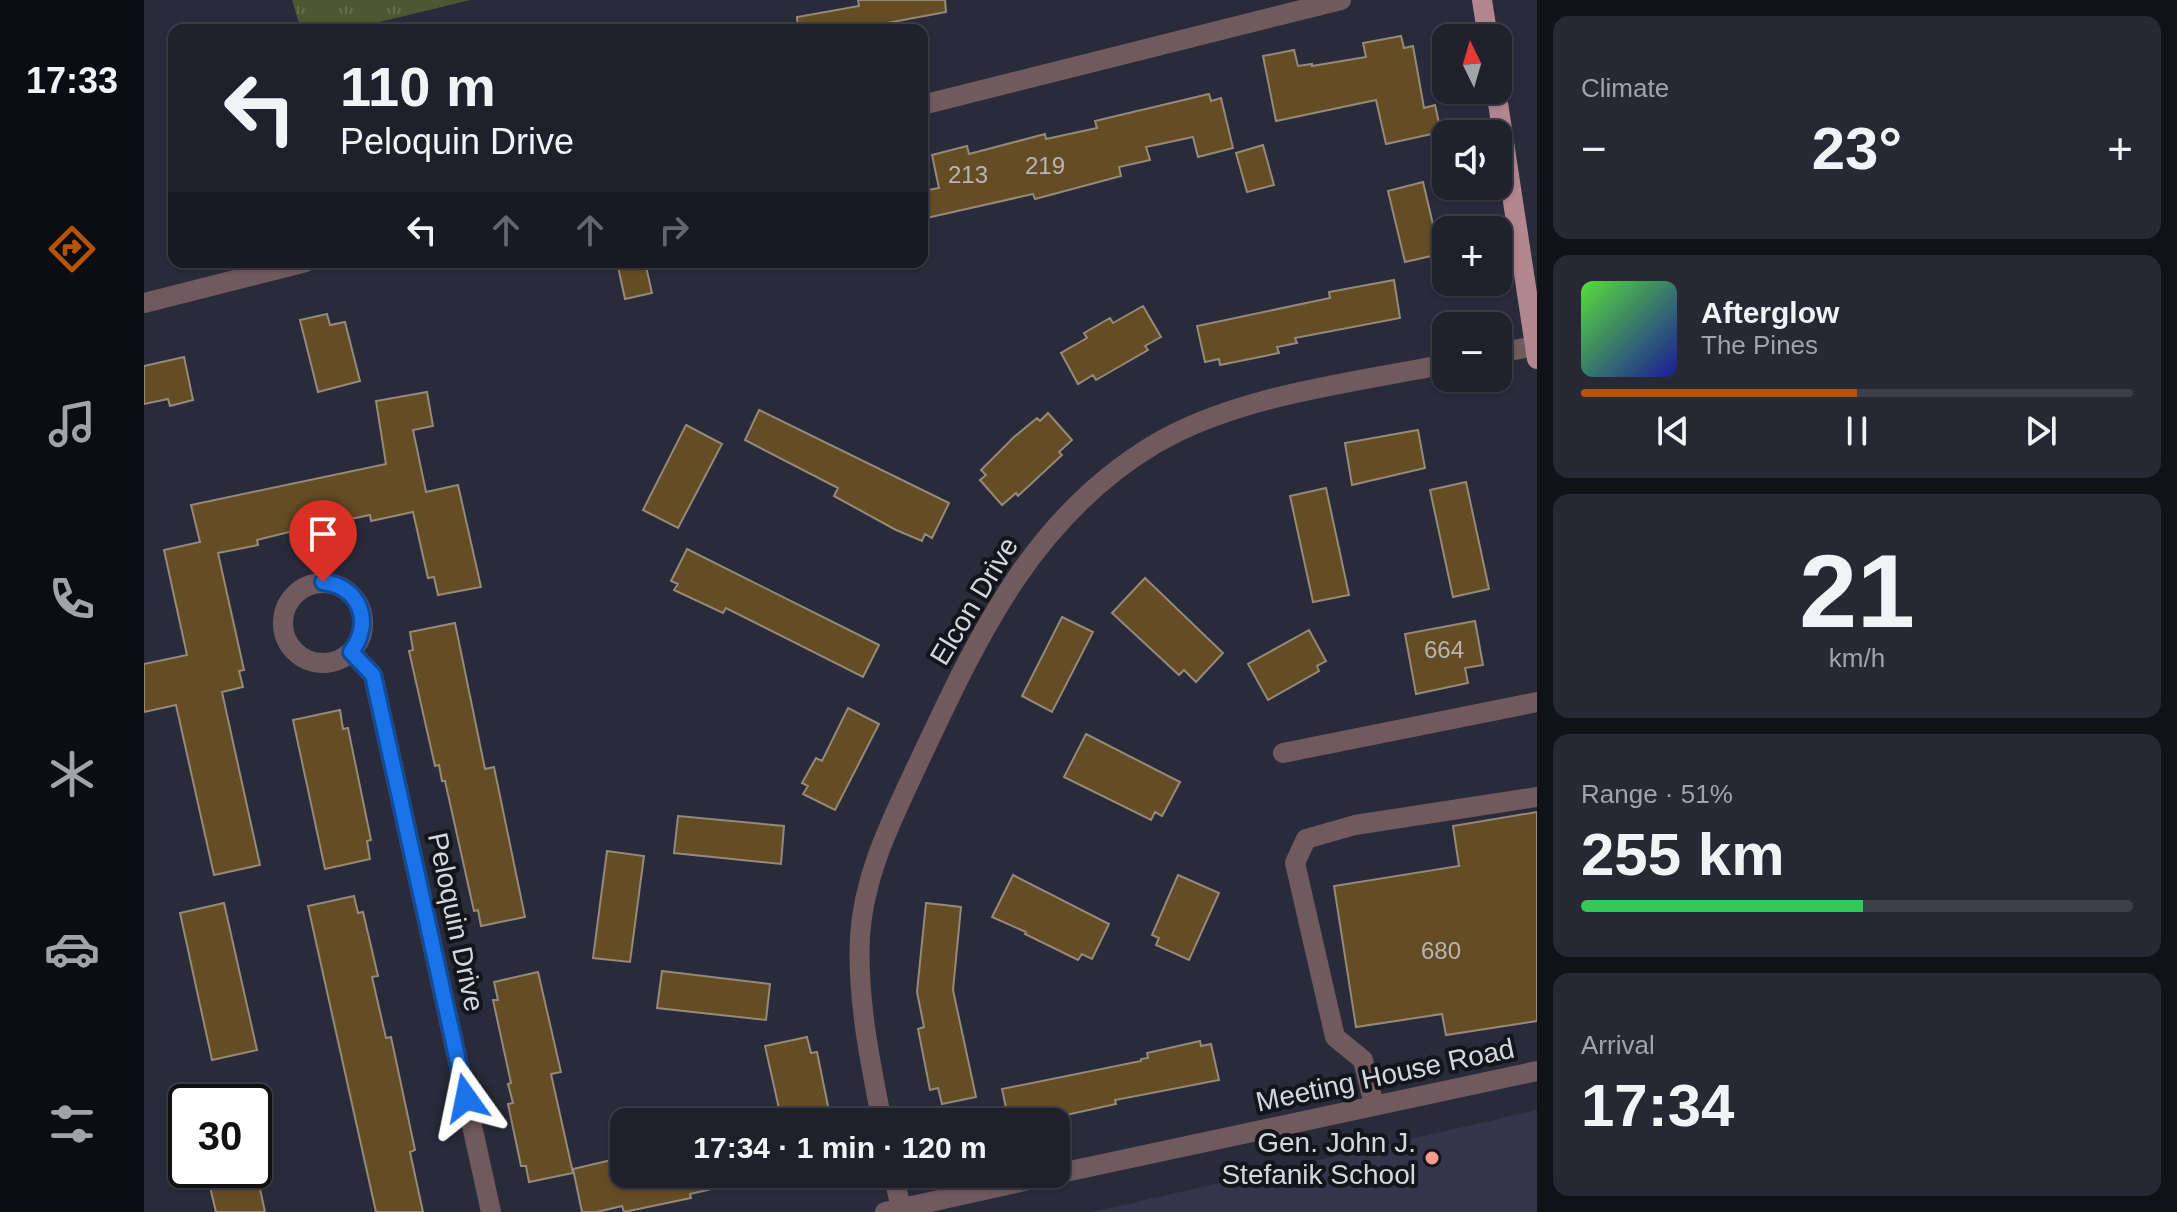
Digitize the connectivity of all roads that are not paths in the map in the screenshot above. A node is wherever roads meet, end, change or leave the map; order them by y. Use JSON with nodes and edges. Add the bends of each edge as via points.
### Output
{"nodes":[{"id":1,"x":1341,"y":0,"type":"edge"},
{"id":2,"x":1482,"y":0,"type":"edge"},
{"id":3,"x":1486,"y":24,"type":"edge"},
{"id":4,"x":928,"y":103,"type":"edge"},
{"id":5,"x":1498,"y":104,"type":"edge"},
{"id":6,"x":282,"y":268,"type":"edge"},
{"id":7,"x":144,"y":303,"type":"edge"},
{"id":8,"x":1536,"y":352,"type":"edge"},
{"id":9,"x":1512,"y":353,"type":"edge"},
{"id":10,"x":1432,"y":367,"type":"edge"},
{"id":11,"x":351,"y":652,"type":"junction"},
{"id":12,"x":1537,"y":702,"type":"edge"},
{"id":13,"x":1283,"y":753,"type":"dead end"},
{"id":14,"x":1537,"y":797,"type":"edge"},
{"id":15,"x":1537,"y":1071,"type":"edge"},
{"id":16,"x":1374,"y":1105,"type":"junction"},
{"id":17,"x":880,"y":1108,"type":"edge"},
{"id":18,"x":1070,"y":1171,"type":"edge"},
{"id":19,"x":893,"y":1188,"type":"edge"},
{"id":20,"x":993,"y":1188,"type":"edge"},
{"id":21,"x":893,"y":1210,"type":"edge"},
{"id":22,"x":491,"y":1212,"type":"edge"}],
"edges":[{"from":1,"to":4,"type":"street"},
{"from":2,"to":3,"type":"main road"},
{"from":5,"to":8,"type":"main road"},
{"from":6,"to":7,"type":"street"},
{"from":8,"to":9,"type":"street"},
{"from":10,"to":17,"type":"street","name":"Elcon Drive","via":[[1279,398],[1195,425],[1156,444],[1090,492],[1025,565],[980,634],[952,690],[885,834],[869,884],[860,982]]},
{"from":11,"to":11,"type":"street","via":[[363,626],[356,599],[342,587],[323,582],[297,591],[282,621],[292,649],[324,663]]},
{"from":11,"to":22,"type":"street","name":"Peloquin Drive","via":[[373,675]]},
{"from":12,"to":13,"type":"street"},
{"from":14,"to":16,"type":"street","via":[[1355,825],[1306,839],[1295,863],[1335,1037],[1363,1060]]},
{"from":15,"to":16,"type":"street","name":"Meeting House Road"},
{"from":16,"to":18,"type":"street","name":"Meeting House Road"},
{"from":19,"to":21,"type":"street"},
{"from":20,"to":21,"type":"street","name":"Meeting House Road"}]}
